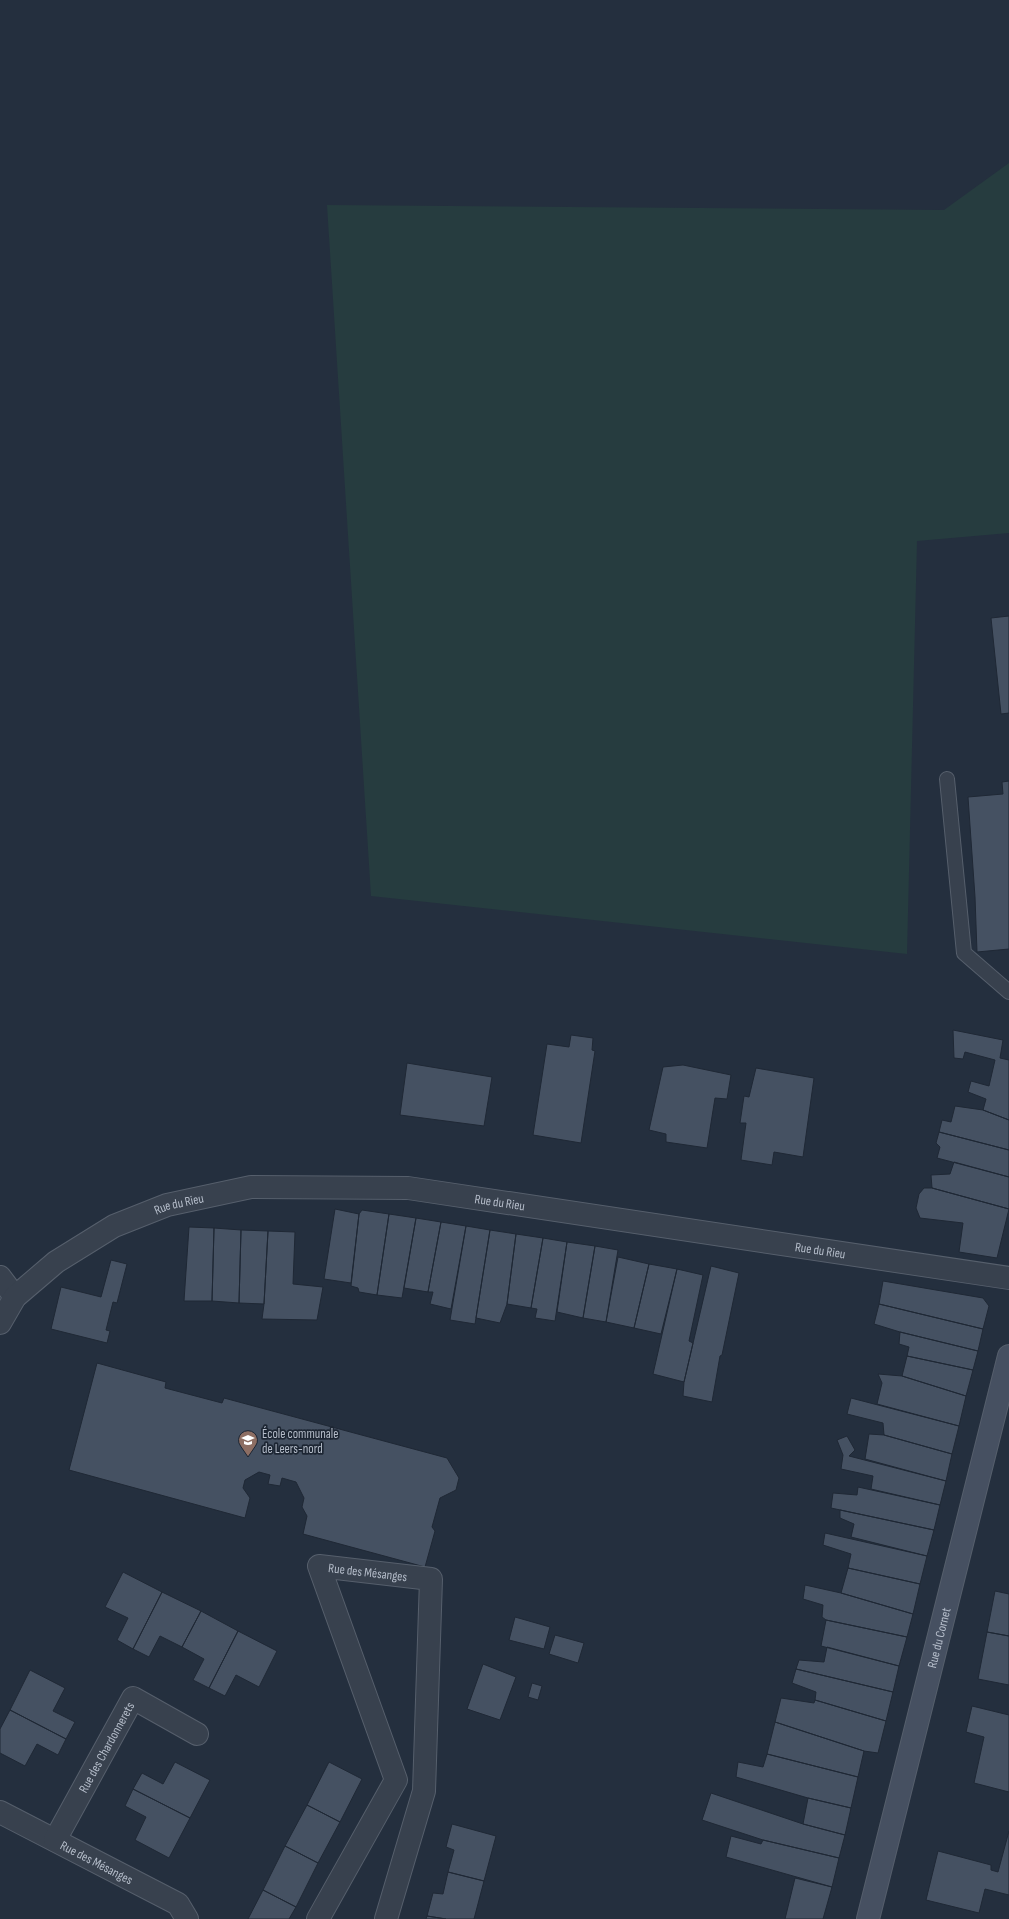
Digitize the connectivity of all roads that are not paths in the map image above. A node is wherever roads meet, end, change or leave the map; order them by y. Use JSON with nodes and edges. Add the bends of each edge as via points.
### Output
{"nodes":[{"id":1,"x":947,"y":779,"type":"dead end"},
{"id":2,"x":1009,"y":992,"type":"edge"},
{"id":3,"x":0,"y":1277,"type":"edge"},
{"id":4,"x":1009,"y":1278,"type":"edge"},
{"id":5,"x":14,"y":1297,"type":"junction"},
{"id":6,"x":0,"y":1324,"type":"edge"},
{"id":7,"x":1009,"y":1356,"type":"edge"},
{"id":8,"x":197,"y":1734,"type":"dead end"},
{"id":9,"x":396,"y":1780,"type":"junction"},
{"id":10,"x":424,"y":1791,"type":"junction"},
{"id":11,"x":0,"y":1812,"type":"edge"},
{"id":12,"x":55,"y":1840,"type":"junction"},
{"id":13,"x":187,"y":1919,"type":"edge"},
{"id":14,"x":318,"y":1919,"type":"edge"},
{"id":15,"x":386,"y":1919,"type":"edge"},
{"id":16,"x":868,"y":1919,"type":"edge"}],
"edges":[{"from":1,"to":2,"type":"lane","via":[[964,953]]},
{"from":3,"to":5,"type":"street"},
{"from":4,"to":5,"type":"street","name":"Rue du Rieu","via":[[408,1188],[251,1187],[167,1205],[114,1226],[56,1262]]},
{"from":5,"to":6,"type":"street","name":"Rue du Rieu"},
{"from":7,"to":16,"type":"street","name":"Rue du Cornet"},
{"from":8,"to":12,"type":"street","name":"Rue des Chardonnerets","via":[[133,1698]]},
{"from":9,"to":10,"type":"street"},
{"from":9,"to":10,"type":"street","name":"Rue des Mésanges","via":[[319,1566],[431,1579]]},
{"from":9,"to":14,"type":"street"},
{"from":10,"to":15,"type":"street","name":"Rue des Mésanges"},
{"from":11,"to":12,"type":"street","name":"Rue des Mésanges"},
{"from":12,"to":13,"type":"street","name":"Rue des Mésanges","via":[[178,1904]]}]}
